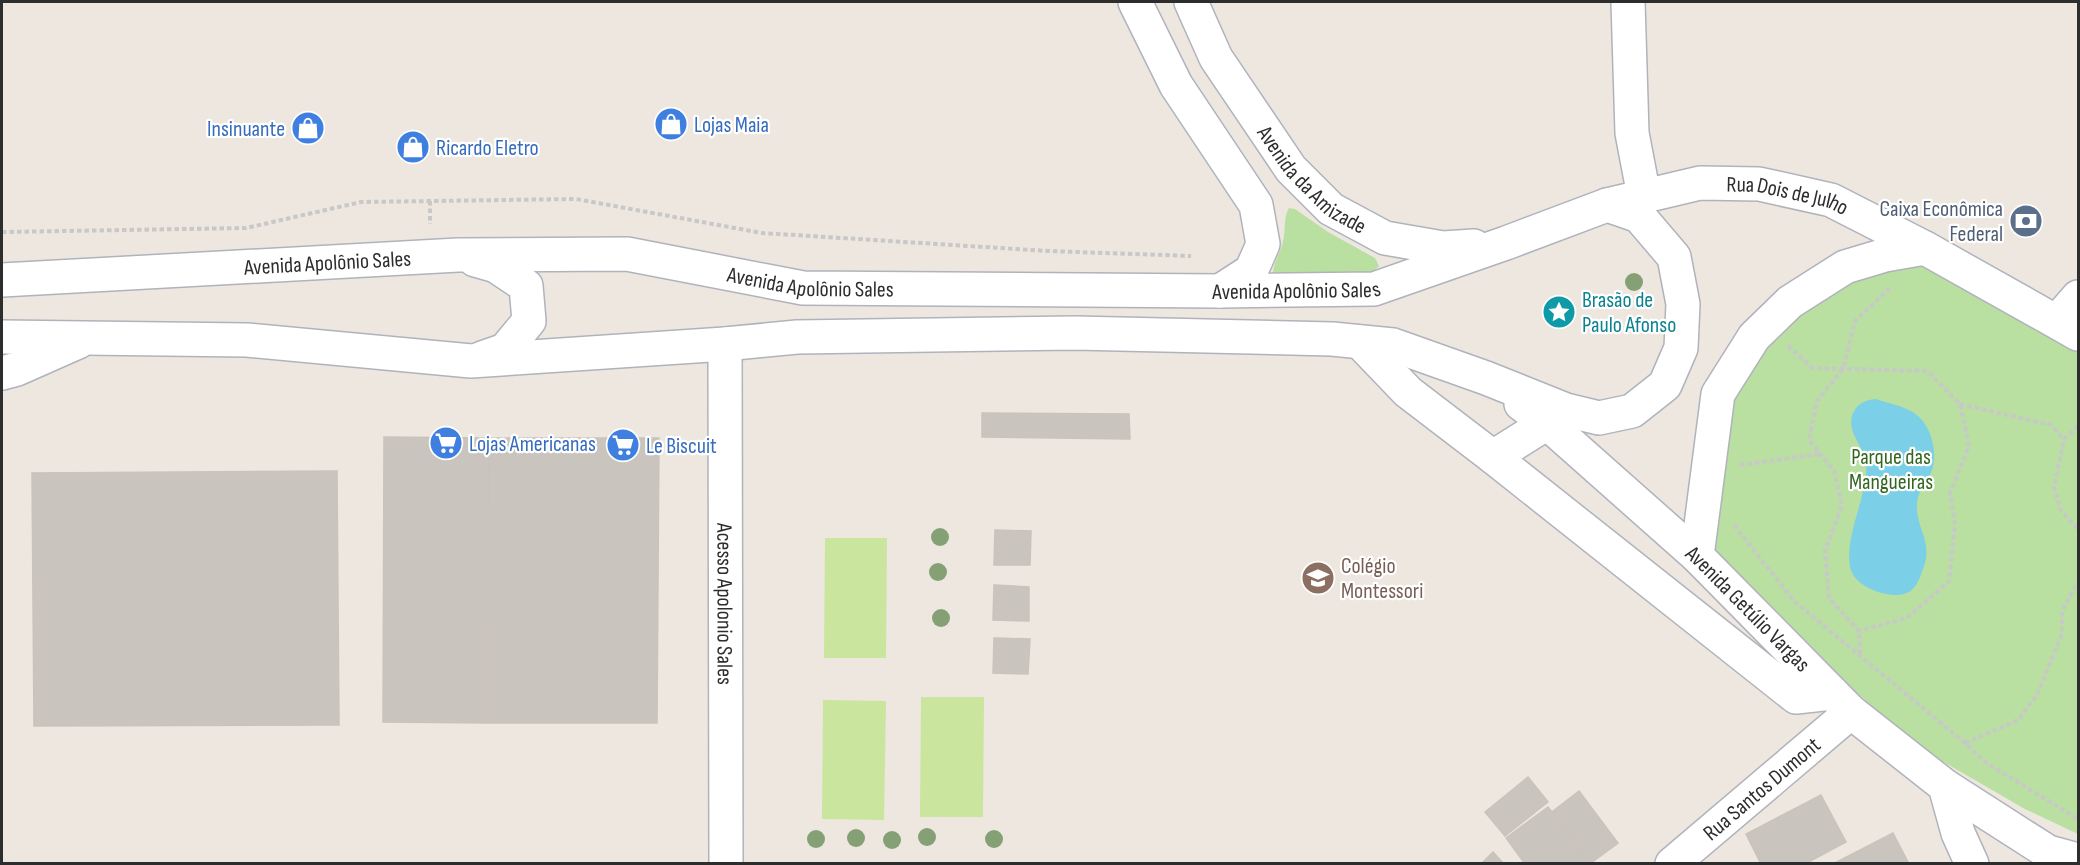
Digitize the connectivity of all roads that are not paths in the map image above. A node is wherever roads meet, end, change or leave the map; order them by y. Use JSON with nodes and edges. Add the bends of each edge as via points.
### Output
{"nodes":[{"id":1,"x":1135,"y":2,"type":"edge"},
{"id":2,"x":1191,"y":2,"type":"edge"},
{"id":3,"x":1628,"y":2,"type":"edge"},
{"id":4,"x":1216,"y":58,"type":"junction"},
{"id":5,"x":1176,"y":85,"type":"junction"},
{"id":6,"x":1644,"y":196,"type":"junction"},
{"id":7,"x":1607,"y":205,"type":"junction"},
{"id":8,"x":1506,"y":243,"type":"junction"},
{"id":9,"x":1925,"y":248,"type":"junction"},
{"id":10,"x":458,"y":255,"type":"junction"},
{"id":11,"x":7,"y":276,"type":"edge"},
{"id":12,"x":1220,"y":291,"type":"junction"},
{"id":13,"x":2079,"y":297,"type":"edge"},
{"id":14,"x":2068,"y":327,"type":"edge"},
{"id":15,"x":2,"y":337,"type":"edge"},
{"id":16,"x":90,"y":337,"type":"junction"},
{"id":17,"x":1360,"y":342,"type":"junction"},
{"id":18,"x":725,"y":344,"type":"junction"},
{"id":19,"x":471,"y":361,"type":"junction"},
{"id":20,"x":2,"y":373,"type":"edge"},
{"id":21,"x":1486,"y":378,"type":"junction"},
{"id":22,"x":1547,"y":423,"type":"junction"},
{"id":23,"x":1493,"y":457,"type":"junction"},
{"id":24,"x":1697,"y":556,"type":"junction"},
{"id":25,"x":1842,"y":703,"type":"junction"},
{"id":26,"x":1945,"y":786,"type":"junction"},
{"id":27,"x":2079,"y":860,"type":"edge"},
{"id":28,"x":726,"y":864,"type":"edge"},
{"id":29,"x":1672,"y":864,"type":"edge"},
{"id":30,"x":1972,"y":864,"type":"edge"}],
"edges":[{"from":1,"to":5,"type":"street"},
{"from":2,"to":4,"type":"street","name":"Avenida da Amizade"},
{"from":3,"to":6,"type":"street","via":[[1632,133]]},
{"from":4,"to":5,"type":"street"},
{"from":4,"to":8,"type":"street","name":"Avenida da Amizade","via":[[1291,169],[1332,209],[1385,238],[1443,248]]},
{"from":5,"to":12,"type":"street","via":[[1256,205],[1263,244],[1251,271]]},
{"from":6,"to":7,"type":"street","name":"Rua Dois de Julho"},
{"from":6,"to":9,"type":"street","name":"Rua Dois de Julho","via":[[1700,183],[1759,184],[1831,200]]},
{"from":7,"to":8,"type":"street","name":"Avenida Apolônio Sales"},
{"from":7,"to":21,"type":"street","via":[[1639,216],[1674,257],[1683,304],[1681,348],[1665,385],[1632,411],[1599,418],[1566,410]]},
{"from":8,"to":12,"type":"street","name":"Avenida Apolônio Sales","via":[[1374,290]]},
{"from":9,"to":14,"type":"street","name":"Rua Dois de Julho"},
{"from":9,"to":24,"type":"street","via":[[1845,267],[1790,302],[1754,337],[1718,394]]},
{"from":10,"to":11,"type":"street","name":"Avenida Apolônio Sales"},
{"from":10,"to":12,"type":"street","name":"Avenida Apolônio Sales","via":[[627,254],[803,288]]},
{"from":10,"to":19,"type":"street","via":[[496,266],[526,286],[529,321],[505,350]]},
{"from":13,"to":14,"type":"street"},
{"from":15,"to":16,"type":"street","name":"Avenida Apolônio Sales"},
{"from":16,"to":19,"type":"street","name":"Avenida Apolônio Sales","via":[[248,340]]},
{"from":16,"to":20,"type":"street","name":"Avenida Apolônio Sales"},
{"from":17,"to":18,"type":"street","name":"Avenida Apolônio Sales","via":[[1075,333],[797,337]]},
{"from":17,"to":21,"type":"street","name":"Avenida Apolônio Sales","via":[[1393,345]]},
{"from":17,"to":23,"type":"street","via":[[1408,392]]},
{"from":18,"to":19,"type":"street","name":"Avenida Apolônio Sales"},
{"from":18,"to":28,"type":"street","name":"Acesso Apolonio Sales"},
{"from":21,"to":22,"type":"street","name":"Avenida Getúlio Vargas"},
{"from":22,"to":23,"type":"street"},
{"from":22,"to":24,"type":"street","name":"Avenida Getúlio Vargas"},
{"from":23,"to":25,"type":"street","via":[[1796,697]]},
{"from":24,"to":25,"type":"street","name":"Avenida Getúlio Vargas"},
{"from":25,"to":26,"type":"street","name":"Avenida Getúlio Vargas"},
{"from":25,"to":29,"type":"street","name":"Rua Santos Dumont"},
{"from":26,"to":27,"type":"street","name":"Avenida Getúlio Vargas","via":[[2048,852]]},
{"from":26,"to":30,"type":"street","via":[[1958,833]]}]}
